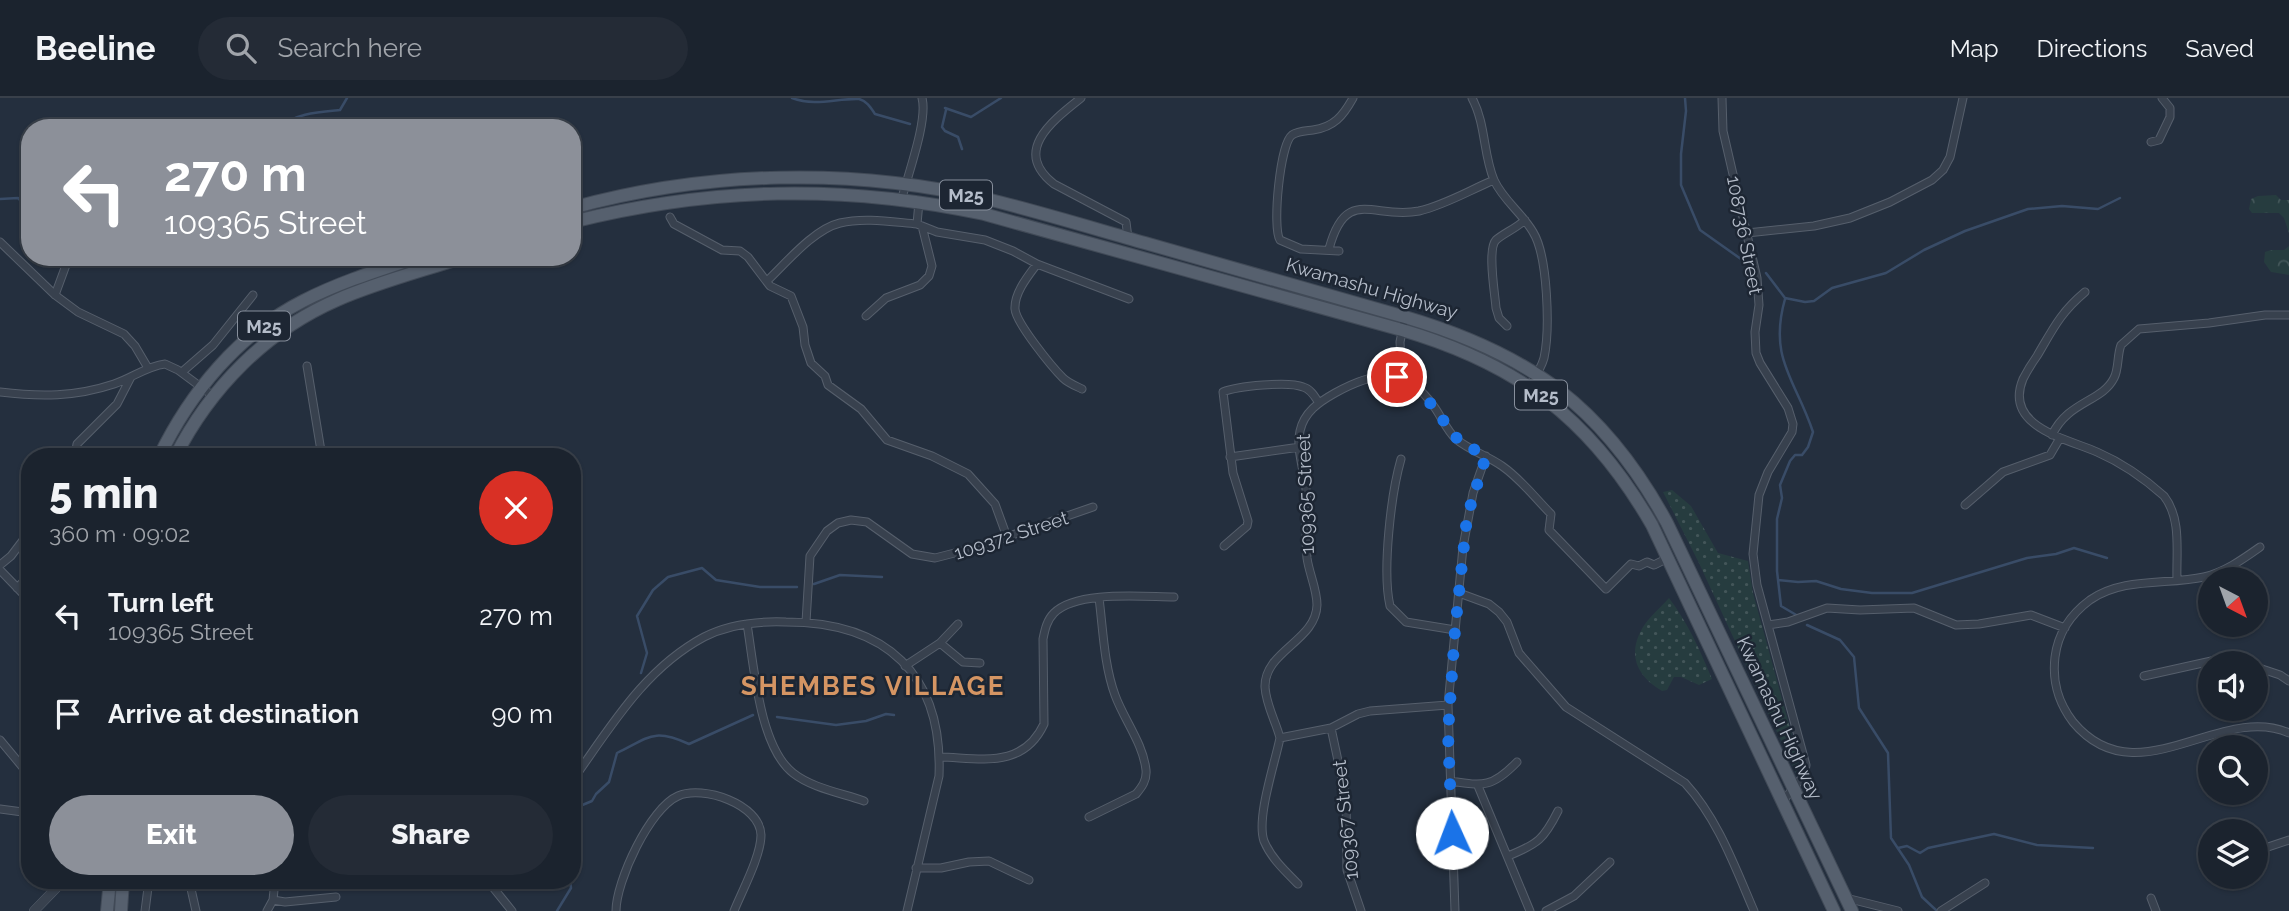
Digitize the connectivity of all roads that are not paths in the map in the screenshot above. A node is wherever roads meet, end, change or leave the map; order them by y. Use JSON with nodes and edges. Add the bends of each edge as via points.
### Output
{"nodes":[{"id":1,"x":922,"y":98,"type":"edge"},
{"id":2,"x":1081,"y":98,"type":"edge"},
{"id":3,"x":1353,"y":98,"type":"edge"},
{"id":4,"x":1472,"y":98,"type":"edge"},
{"id":5,"x":1722,"y":98,"type":"edge"},
{"id":6,"x":1963,"y":98,"type":"edge"},
{"id":7,"x":2162,"y":98,"type":"edge"},
{"id":8,"x":2151,"y":142,"type":"dead end"},
{"id":9,"x":1494,"y":180,"type":"junction"},
{"id":10,"x":904,"y":192,"type":"junction"},
{"id":11,"x":919,"y":201,"type":"junction"},
{"id":12,"x":581,"y":206,"type":"edge"},
{"id":13,"x":670,"y":217,"type":"dead end"},
{"id":14,"x":581,"y":220,"type":"edge"},
{"id":15,"x":1525,"y":220,"type":"junction"},
{"id":16,"x":920,"y":225,"type":"junction"},
{"id":17,"x":1747,"y":233,"type":"junction"},
{"id":18,"x":1128,"y":238,"type":"junction"},
{"id":19,"x":0,"y":242,"type":"edge"},
{"id":20,"x":1329,"y":249,"type":"junction"},
{"id":21,"x":1339,"y":251,"type":"dead end"},
{"id":22,"x":21,"y":262,"type":"edge"},
{"id":23,"x":1037,"y":264,"type":"junction"},
{"id":24,"x":25,"y":266,"type":"edge"},
{"id":25,"x":66,"y":266,"type":"edge"},
{"id":26,"x":390,"y":266,"type":"edge"},
{"id":27,"x":437,"y":266,"type":"edge"},
{"id":28,"x":372,"y":272,"type":"junction"},
{"id":29,"x":767,"y":281,"type":"junction"},
{"id":30,"x":376,"y":286,"type":"junction"},
{"id":31,"x":2085,"y":292,"type":"dead end"},
{"id":32,"x":55,"y":295,"type":"junction"},
{"id":33,"x":253,"y":295,"type":"dead end"},
{"id":34,"x":1129,"y":299,"type":"dead end"},
{"id":35,"x":2289,"y":314,"type":"edge"},
{"id":36,"x":866,"y":316,"type":"dead end"},
{"id":37,"x":1405,"y":317,"type":"junction"},
{"id":38,"x":1507,"y":326,"type":"dead end"},
{"id":39,"x":1402,"y":330,"type":"junction"},
{"id":40,"x":307,"y":366,"type":"dead end"},
{"id":41,"x":148,"y":368,"type":"junction"},
{"id":42,"x":182,"y":372,"type":"junction"},
{"id":43,"x":1537,"y":374,"type":"junction"},
{"id":44,"x":131,"y":376,"type":"junction"},
{"id":45,"x":1402,"y":378,"type":"junction"},
{"id":46,"x":1529,"y":386,"type":"junction"},
{"id":47,"x":201,"y":387,"type":"junction"},
{"id":48,"x":1082,"y":389,"type":"dead end"},
{"id":49,"x":0,"y":392,"type":"edge"},
{"id":50,"x":213,"y":396,"type":"junction"},
{"id":51,"x":1319,"y":403,"type":"junction"},
{"id":52,"x":2056,"y":436,"type":"junction"},
{"id":53,"x":1300,"y":447,"type":"junction"},
{"id":54,"x":76,"y":448,"type":"edge"},
{"id":55,"x":164,"y":448,"type":"edge"},
{"id":56,"x":181,"y":448,"type":"edge"},
{"id":57,"x":321,"y":448,"type":"edge"},
{"id":58,"x":1486,"y":456,"type":"junction"},
{"id":59,"x":1230,"y":457,"type":"junction"},
{"id":60,"x":1401,"y":459,"type":"dead end"},
{"id":61,"x":1965,"y":505,"type":"dead end"},
{"id":62,"x":1093,"y":507,"type":"dead end"},
{"id":63,"x":1007,"y":537,"type":"junction"},
{"id":64,"x":21,"y":542,"type":"edge"},
{"id":65,"x":1224,"y":546,"type":"dead end"},
{"id":66,"x":2260,"y":547,"type":"dead end"},
{"id":67,"x":1668,"y":558,"type":"junction"},
{"id":68,"x":0,"y":568,"type":"edge"},
{"id":69,"x":2177,"y":580,"type":"junction"},
{"id":70,"x":21,"y":585,"type":"edge"},
{"id":71,"x":17,"y":589,"type":"junction"},
{"id":72,"x":21,"y":593,"type":"edge"},
{"id":73,"x":1460,"y":593,"type":"junction"},
{"id":74,"x":1174,"y":597,"type":"dead end"},
{"id":75,"x":1099,"y":598,"type":"junction"},
{"id":76,"x":806,"y":622,"type":"junction"},
{"id":77,"x":747,"y":624,"type":"junction"},
{"id":78,"x":958,"y":624,"type":"dead end"},
{"id":79,"x":1768,"y":625,"type":"junction"},
{"id":80,"x":2064,"y":628,"type":"junction"},
{"id":81,"x":1455,"y":630,"type":"junction"},
{"id":82,"x":940,"y":643,"type":"junction"},
{"id":83,"x":980,"y":663,"type":"dead end"},
{"id":84,"x":2198,"y":664,"type":"edge"},
{"id":85,"x":905,"y":666,"type":"junction"},
{"id":86,"x":2268,"y":672,"type":"edge"},
{"id":87,"x":2144,"y":676,"type":"dead end"},
{"id":88,"x":2289,"y":681,"type":"edge"},
{"id":89,"x":1448,"y":705,"type":"junction"},
{"id":90,"x":1331,"y":728,"type":"junction"},
{"id":91,"x":2289,"y":733,"type":"edge"},
{"id":92,"x":1280,"y":738,"type":"junction"},
{"id":93,"x":0,"y":740,"type":"edge"},
{"id":94,"x":940,"y":757,"type":"junction"},
{"id":95,"x":1517,"y":762,"type":"dead end"},
{"id":96,"x":21,"y":765,"type":"edge"},
{"id":97,"x":581,"y":769,"type":"edge"},
{"id":98,"x":1450,"y":781,"type":"junction"},
{"id":99,"x":1478,"y":786,"type":"junction"},
{"id":100,"x":1792,"y":789,"type":"junction"},
{"id":101,"x":864,"y":801,"type":"dead end"},
{"id":102,"x":1783,"y":801,"type":"junction"},
{"id":103,"x":0,"y":809,"type":"edge"},
{"id":104,"x":1558,"y":811,"type":"dead end"},
{"id":105,"x":21,"y":812,"type":"edge"},
{"id":106,"x":1089,"y":817,"type":"dead end"},
{"id":107,"x":2289,"y":840,"type":"edge"},
{"id":108,"x":2268,"y":847,"type":"edge"},
{"id":109,"x":1508,"y":856,"type":"junction"},
{"id":110,"x":1610,"y":863,"type":"dead end"},
{"id":111,"x":916,"y":868,"type":"junction"},
{"id":112,"x":1029,"y":880,"type":"dead end"},
{"id":113,"x":1985,"y":883,"type":"dead end"},
{"id":114,"x":1298,"y":884,"type":"dead end"},
{"id":115,"x":55,"y":889,"type":"edge"},
{"id":116,"x":109,"y":889,"type":"edge"},
{"id":117,"x":122,"y":889,"type":"edge"},
{"id":118,"x":148,"y":889,"type":"edge"},
{"id":119,"x":191,"y":889,"type":"edge"},
{"id":120,"x":274,"y":889,"type":"edge"},
{"id":121,"x":494,"y":889,"type":"edge"},
{"id":122,"x":336,"y":897,"type":"dead end"},
{"id":123,"x":1845,"y":897,"type":"junction"},
{"id":124,"x":2151,"y":898,"type":"dead end"},
{"id":125,"x":273,"y":900,"type":"junction"},
{"id":126,"x":509,"y":910,"type":"edge"},
{"id":127,"x":34,"y":911,"type":"edge"},
{"id":128,"x":107,"y":911,"type":"edge"},
{"id":129,"x":121,"y":911,"type":"edge"},
{"id":130,"x":145,"y":911,"type":"edge"},
{"id":131,"x":196,"y":911,"type":"edge"},
{"id":132,"x":267,"y":911,"type":"edge"},
{"id":133,"x":616,"y":911,"type":"edge"},
{"id":134,"x":734,"y":911,"type":"edge"},
{"id":135,"x":908,"y":911,"type":"edge"},
{"id":136,"x":1361,"y":911,"type":"edge"},
{"id":137,"x":1455,"y":911,"type":"edge"},
{"id":138,"x":1530,"y":911,"type":"edge"},
{"id":139,"x":1546,"y":911,"type":"edge"},
{"id":140,"x":1754,"y":911,"type":"edge"},
{"id":141,"x":1834,"y":911,"type":"edge"},
{"id":142,"x":1852,"y":911,"type":"edge"},
{"id":143,"x":1898,"y":911,"type":"edge"},
{"id":144,"x":1941,"y":911,"type":"edge"},
{"id":145,"x":2156,"y":911,"type":"edge"}],
"edges":[{"from":1,"to":10,"type":"street","via":[[923,120]]},
{"from":2,"to":18,"type":"street","via":[[1036,144],[1039,169],[1054,184],[1126,222]]},
{"from":3,"to":20,"type":"street","via":[[1332,125],[1290,137],[1282,165],[1276,234],[1293,247]]},
{"from":4,"to":9,"type":"street"},
{"from":5,"to":17,"type":"street","name":"108736 Street","via":[[1723,131]]},
{"from":6,"to":17,"type":"street","via":[[1950,157],[1932,180],[1850,218]]},
{"from":7,"to":8,"type":"street","via":[[2170,117],[2159,140]]},
{"from":9,"to":15,"type":"street"},
{"from":9,"to":20,"type":"street","via":[[1420,210],[1347,214],[1334,229]]},
{"from":10,"to":11,"type":"main road","name":"Kwamashu Highway","number":"M25"},
{"from":10,"to":12,"type":"main road","name":"Kwamashu Highway","number":"M25","via":[[822,178],[741,179]]},
{"from":10,"to":14,"type":"main road","name":"Kwamashu Highway","number":"M25","via":[[734,194],[663,202]]},
{"from":10,"to":18,"type":"main road","name":"Kwamashu Highway","number":"M25","via":[[986,199]]},
{"from":11,"to":16,"type":"street"},
{"from":11,"to":39,"type":"main road","name":"Kwamashu Highway","number":"M25","via":[[984,214]]},
{"from":13,"to":29,"type":"street","via":[[674,224],[722,250],[740,251]]},
{"from":15,"to":38,"type":"street","via":[[1497,239],[1492,248],[1496,308]]},
{"from":15,"to":43,"type":"street","via":[[1537,239],[1543,265],[1546,344]]},
{"from":16,"to":23,"type":"street","via":[[985,240]]},
{"from":16,"to":29,"type":"street","via":[[856,221],[833,225]]},
{"from":16,"to":36,"type":"street","via":[[932,266],[929,276],[920,285],[886,298]]},
{"from":17,"to":79,"type":"street","name":"108736 Street","via":[[1758,291],[1756,353],[1793,424],[1763,482],[1757,507],[1753,554]]},
{"from":18,"to":37,"type":"main road","name":"Kwamashu Highway","number":"M25"},
{"from":19,"to":22,"type":"street"},
{"from":20,"to":21,"type":"street"},
{"from":23,"to":34,"type":"street"},
{"from":23,"to":48,"type":"street","via":[[1022,286],[1016,314],[1064,379]]},
{"from":24,"to":32,"type":"street"},
{"from":25,"to":32,"type":"street"},
{"from":26,"to":28,"type":"main road","number":"M25"},
{"from":27,"to":30,"type":"main road","number":"M25"},
{"from":28,"to":30,"type":"main road"},
{"from":28,"to":47,"type":"main road","number":"M25","via":[[311,297],[271,321]]},
{"from":29,"to":63,"type":"street","via":[[791,296],[811,363],[828,385],[861,409],[887,440],[968,474],[1000,514]]},
{"from":30,"to":50,"type":"main road","number":"M25","via":[[337,300],[290,326],[252,353]]},
{"from":31,"to":52,"type":"street","via":[[2058,318],[2020,390],[2027,415],[2037,427]]},
{"from":32,"to":41,"type":"street","via":[[124,334]]},
{"from":33,"to":42,"type":"street","via":[[213,345]]},
{"from":35,"to":52,"type":"street","via":[[2138,329],[2121,345],[2113,381],[2063,417]]},
{"from":37,"to":39,"type":"street"},
{"from":37,"to":43,"type":"main road","name":"Kwamashu Highway","number":"M25","via":[[1479,342]]},
{"from":39,"to":45,"type":"street"},
{"from":39,"to":46,"type":"main road","name":"Kwamashu Highway","number":"M25","via":[[1460,349]]},
{"from":40,"to":57,"type":"street"},
{"from":41,"to":42,"type":"street","via":[[165,363]]},
{"from":41,"to":44,"type":"street"},
{"from":42,"to":47,"type":"street"},
{"from":43,"to":46,"type":"street"},
{"from":43,"to":100,"type":"main road","name":"Kwamashu Highway","number":"M25","via":[[1583,410],[1649,490]]},
{"from":44,"to":49,"type":"street","via":[[82,393],[37,397]]},
{"from":44,"to":54,"type":"street","via":[[117,404]]},
{"from":45,"to":51,"type":"street","name":"109365 Street","via":[[1367,377]]},
{"from":45,"to":58,"type":"street","via":[[1421,391],[1459,441]]},
{"from":46,"to":67,"type":"main road","name":"Kwamashu Highway","number":"M25","via":[[1583,430],[1617,468]]},
{"from":47,"to":50,"type":"street"},
{"from":47,"to":55,"type":"main road","number":"M25"},
{"from":50,"to":56,"type":"main road","number":"M25"},
{"from":51,"to":53,"type":"street","name":"109365 Street","via":[[1300,430]]},
{"from":51,"to":59,"type":"street","via":[[1300,386],[1228,390],[1223,394]]},
{"from":52,"to":61,"type":"street","via":[[2050,455],[2003,472]]},
{"from":52,"to":69,"type":"street","via":[[2106,456],[2171,504]]},
{"from":53,"to":59,"type":"street"},
{"from":53,"to":92,"type":"street","name":"109365 Street","via":[[1306,486],[1307,559],[1317,603],[1307,630],[1267,676],[1267,698]]},
{"from":58,"to":67,"type":"street","via":[[1513,474],[1551,514],[1549,530],[1606,589],[1631,564],[1654,565]]},
{"from":58,"to":73,"type":"street","via":[[1467,517]]},
{"from":59,"to":65,"type":"street","via":[[1248,521]]},
{"from":60,"to":81,"type":"street","via":[[1393,493],[1390,606],[1406,622]]},
{"from":62,"to":63,"type":"street","name":"109372 Street"},
{"from":63,"to":76,"type":"street","name":"109372 Street","via":[[935,558],[912,554],[867,522],[838,523],[810,556]]},
{"from":64,"to":68,"type":"street"},
{"from":66,"to":69,"type":"street","via":[[2215,574]]},
{"from":67,"to":102,"type":"main road","name":"Kwamashu Highway","number":"M25"},
{"from":68,"to":71,"type":"street"},
{"from":69,"to":80,"type":"street","via":[[2107,591],[2082,606]]},
{"from":70,"to":71,"type":"street"},
{"from":71,"to":72,"type":"street"},
{"from":73,"to":81,"type":"street"},
{"from":73,"to":140,"type":"street","via":[[1499,612],[1519,653],[1566,707],[1695,793],[1725,843]]},
{"from":74,"to":75,"type":"street"},
{"from":75,"to":94,"type":"street","via":[[1063,606],[1046,625],[1044,724],[1030,746],[1007,757]]},
{"from":75,"to":106,"type":"street","via":[[1114,694],[1147,774],[1131,798]]},
{"from":76,"to":77,"type":"street"},
{"from":76,"to":85,"type":"street","via":[[862,633]]},
{"from":77,"to":97,"type":"street","via":[[719,629],[655,672]]},
{"from":77,"to":101,"type":"street","via":[[761,706],[777,753],[801,778]]},
{"from":78,"to":82,"type":"street"},
{"from":79,"to":80,"type":"street","via":[[1827,608],[1914,608],[1947,623],[1963,625],[2031,615]]},
{"from":79,"to":100,"type":"street","name":"108736 Street","via":[[1806,765]]},
{"from":80,"to":91,"type":"street","via":[[2055,657],[2056,690],[2074,723],[2101,744],[2143,753],[2254,727]]},
{"from":81,"to":89,"type":"street"},
{"from":82,"to":83,"type":"street","via":[[962,662]]},
{"from":82,"to":85,"type":"street"},
{"from":84,"to":87,"type":"street"},
{"from":85,"to":94,"type":"street","via":[[931,706]]},
{"from":86,"to":88,"type":"street"},
{"from":89,"to":90,"type":"street","via":[[1370,711]]},
{"from":89,"to":98,"type":"street"},
{"from":90,"to":92,"type":"street"},
{"from":90,"to":136,"type":"street","name":"109367 Street","via":[[1346,798],[1347,870]]},
{"from":92,"to":114,"type":"street","via":[[1262,834],[1274,858]]},
{"from":93,"to":96,"type":"street"},
{"from":94,"to":111,"type":"street"},
{"from":95,"to":99,"type":"street","via":[[1501,777]]},
{"from":98,"to":99,"type":"street"},
{"from":98,"to":137,"type":"street"},
{"from":99,"to":109,"type":"street"},
{"from":100,"to":102,"type":"street","name":"108736 Street"},
{"from":100,"to":123,"type":"main road","name":"Kwamashu Highway","number":"M25"},
{"from":102,"to":141,"type":"main road","name":"Kwamashu Highway","number":"M25"},
{"from":103,"to":105,"type":"street"},
{"from":104,"to":109,"type":"street","via":[[1540,841]]},
{"from":107,"to":108,"type":"street"},
{"from":109,"to":138,"type":"street"},
{"from":110,"to":139,"type":"street","via":[[1574,896]]},
{"from":111,"to":112,"type":"street","via":[[989,861]]},
{"from":111,"to":135,"type":"street"},
{"from":113,"to":144,"type":"street"},
{"from":115,"to":127,"type":"street"},
{"from":116,"to":128,"type":"main road"},
{"from":117,"to":129,"type":"main road"},
{"from":118,"to":130,"type":"street"},
{"from":119,"to":131,"type":"street"},
{"from":120,"to":125,"type":"street"},
{"from":121,"to":126,"type":"street"},
{"from":122,"to":125,"type":"street"},
{"from":123,"to":142,"type":"main road","name":"Kwamashu Highway","number":"M25"},
{"from":123,"to":143,"type":"street"},
{"from":124,"to":145,"type":"street"},
{"from":125,"to":132,"type":"street"},
{"from":133,"to":134,"type":"street","via":[[625,875],[658,812],[680,795],[691,793],[729,799],[760,827],[757,855]]}]}
